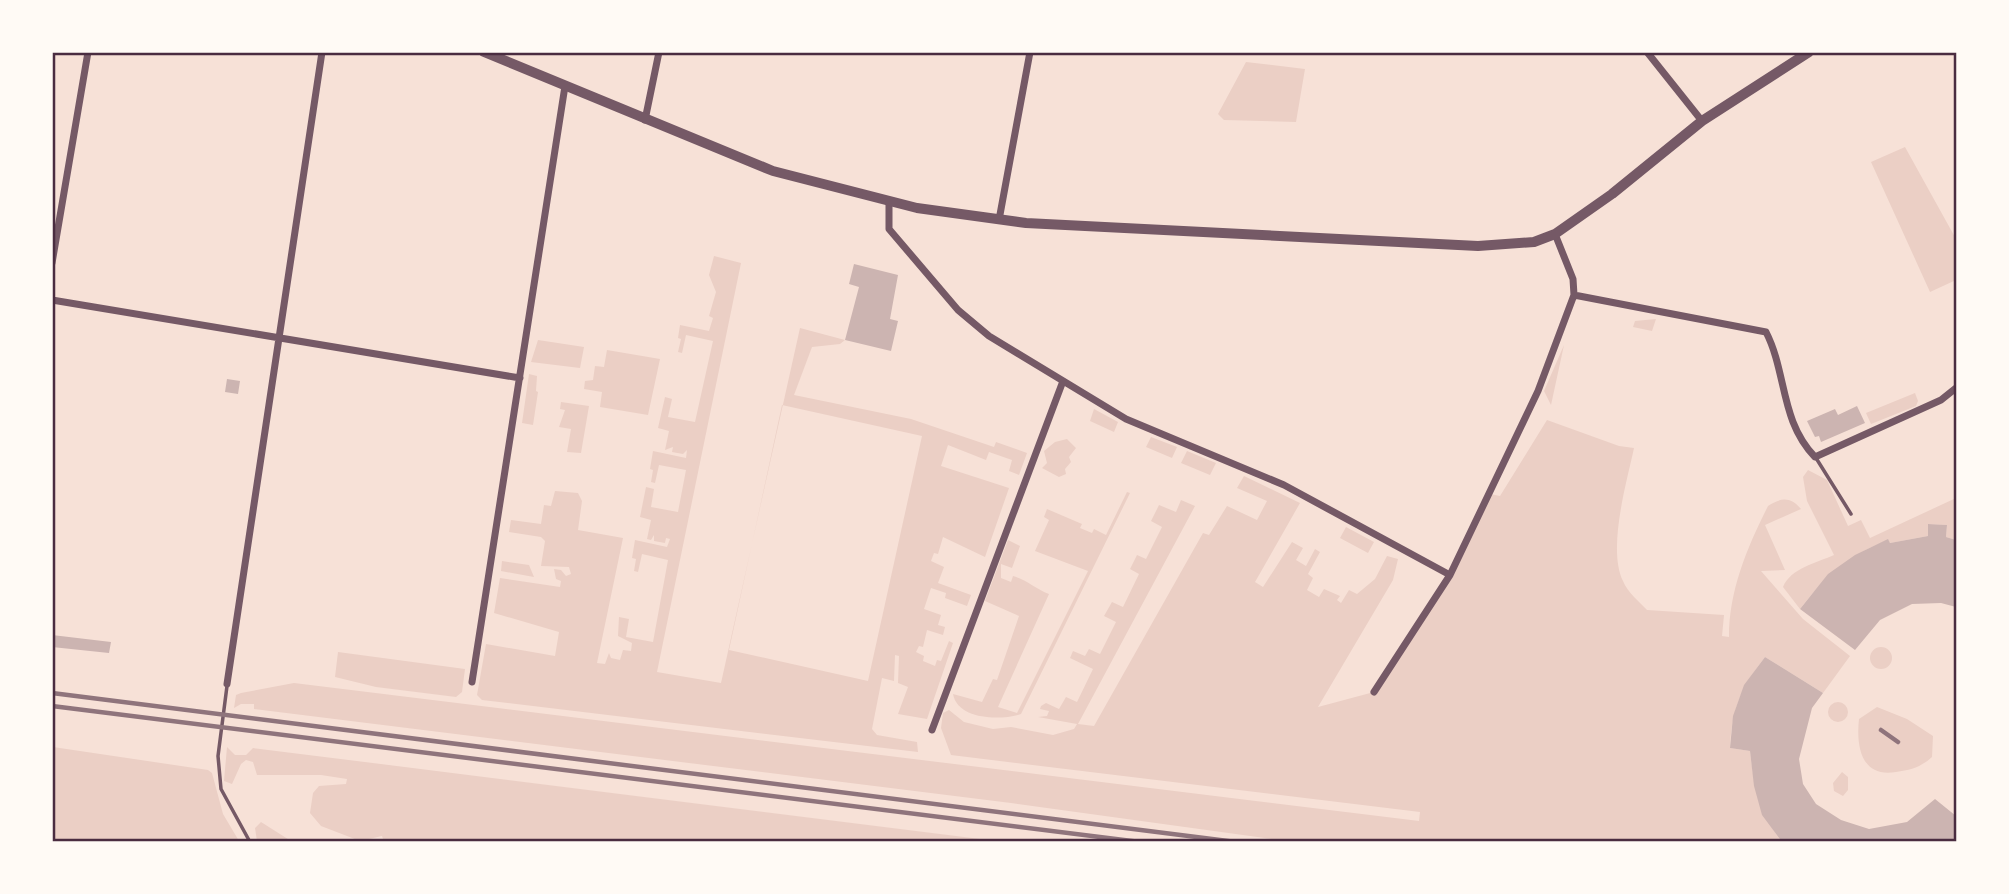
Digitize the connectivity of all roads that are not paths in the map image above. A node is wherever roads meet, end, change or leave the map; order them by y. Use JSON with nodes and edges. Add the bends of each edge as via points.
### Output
{"nodes":[{"id":1,"x":88,"y":52,"type":"edge"},
{"id":2,"x":322,"y":52,"type":"edge"},
{"id":3,"x":484,"y":52,"type":"edge"},
{"id":4,"x":659,"y":52,"type":"edge"},
{"id":5,"x":1030,"y":52,"type":"edge"},
{"id":6,"x":1647,"y":52,"type":"edge"},
{"id":7,"x":1809,"y":52,"type":"edge"},
{"id":8,"x":565,"y":86,"type":"junction"},
{"id":9,"x":645,"y":120,"type":"junction"},
{"id":10,"x":1702,"y":121,"type":"junction"},
{"id":11,"x":889,"y":202,"type":"junction"},
{"id":12,"x":999,"y":220,"type":"junction"},
{"id":13,"x":1555,"y":234,"type":"junction"},
{"id":14,"x":52,"y":263,"type":"edge"},
{"id":15,"x":1573,"y":295,"type":"junction"},
{"id":16,"x":52,"y":300,"type":"edge"},
{"id":17,"x":281,"y":340,"type":"junction"},
{"id":18,"x":520,"y":378,"type":"junction"},
{"id":19,"x":1063,"y":382,"type":"junction"},
{"id":20,"x":1956,"y":388,"type":"edge"},
{"id":21,"x":1815,"y":457,"type":"junction"},
{"id":22,"x":1851,"y":514,"type":"dead end"},
{"id":23,"x":1450,"y":575,"type":"junction"},
{"id":24,"x":472,"y":682,"type":"dead end"},
{"id":25,"x":227,"y":684,"type":"joint"},
{"id":26,"x":1374,"y":692,"type":"dead end"},
{"id":27,"x":932,"y":730,"type":"dead end"},
{"id":28,"x":250,"y":842,"type":"edge"}],
"edges":[{"from":1,"to":14,"type":"street"},
{"from":2,"to":17,"type":"street"},
{"from":3,"to":8,"type":"street"},
{"from":4,"to":9,"type":"street"},
{"from":5,"to":12,"type":"street"},
{"from":6,"to":10,"type":"street"},
{"from":7,"to":10,"type":"street"},
{"from":8,"to":9,"type":"street"},
{"from":8,"to":18,"type":"street"},
{"from":9,"to":11,"type":"street","via":[[773,171]]},
{"from":10,"to":13,"type":"street"},
{"from":11,"to":12,"type":"street"},
{"from":11,"to":19,"type":"street","via":[[889,229],[958,310],[989,336]]},
{"from":12,"to":13,"type":"street","via":[[1478,246],[1534,242]]},
{"from":13,"to":15,"type":"street","via":[[1573,279]]},
{"from":15,"to":21,"type":"street","via":[[1766,332],[1777,355],[1786,408]]},
{"from":15,"to":23,"type":"street","via":[[1538,391]]},
{"from":16,"to":17,"type":"street"},
{"from":17,"to":18,"type":"street"},
{"from":17,"to":25,"type":"street"},
{"from":18,"to":24,"type":"street"},
{"from":19,"to":23,"type":"street","via":[[1126,419],[1316,501]]},
{"from":19,"to":27,"type":"street"},
{"from":20,"to":21,"type":"street","via":[[1941,400]]},
{"from":21,"to":22,"type":"lane"},
{"from":23,"to":26,"type":"street"},
{"from":25,"to":28,"type":"lane","via":[[220,744],[221,789]]}]}
